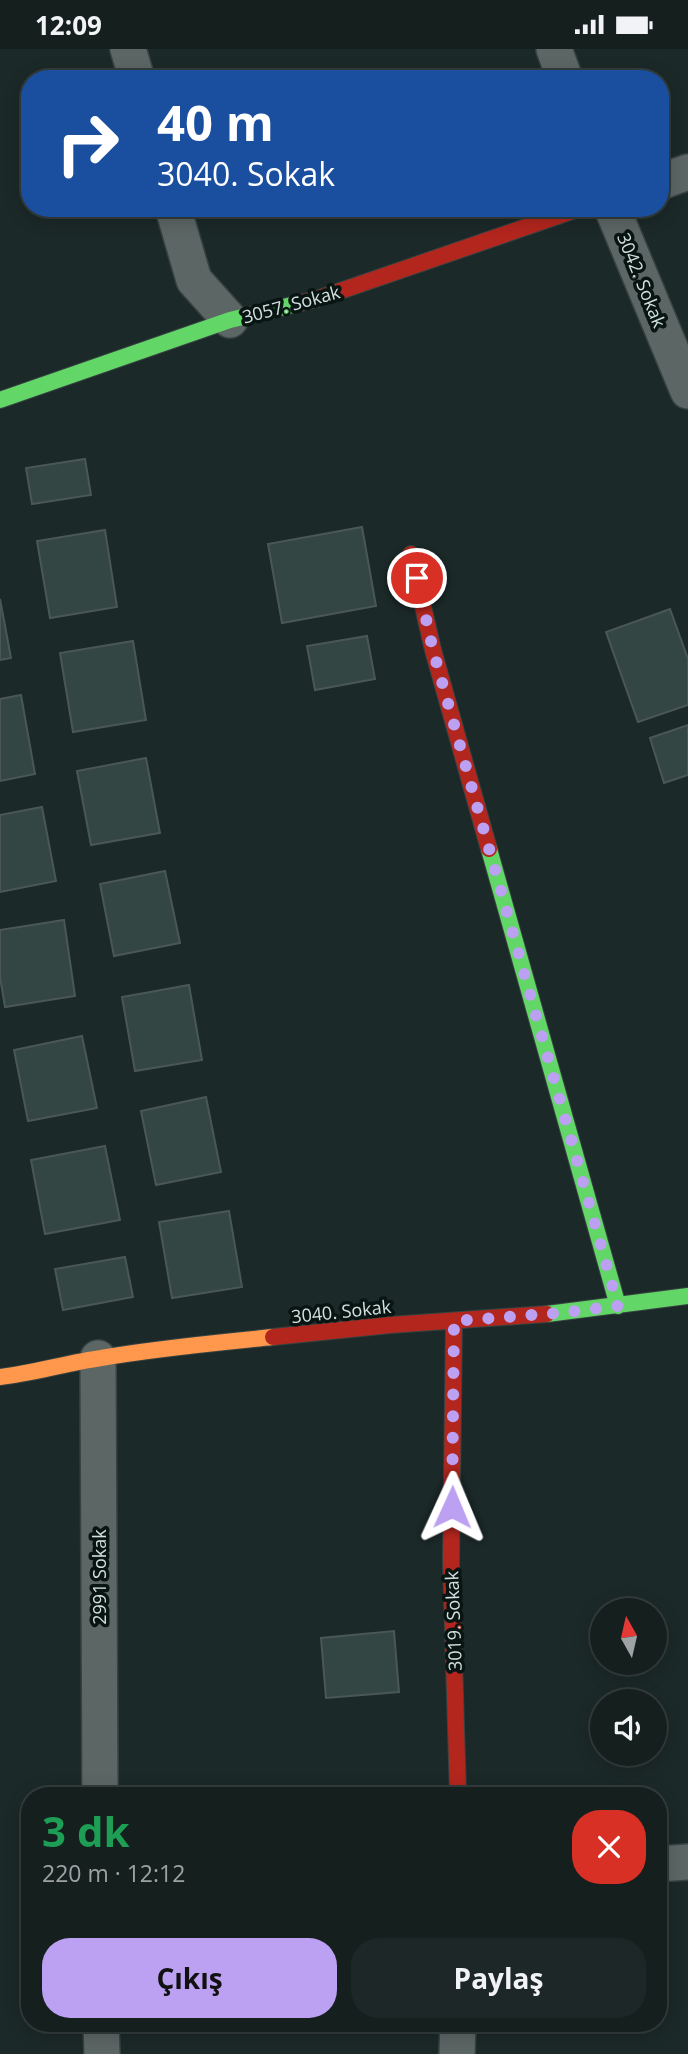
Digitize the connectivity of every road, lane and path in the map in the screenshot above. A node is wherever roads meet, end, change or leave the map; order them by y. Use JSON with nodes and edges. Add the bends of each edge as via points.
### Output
{"nodes":[{"id":1,"x":128,"y":49,"type":"edge"},
{"id":2,"x":554,"y":49,"type":"edge"},
{"id":3,"x":134,"y":70,"type":"edge"},
{"id":4,"x":562,"y":70,"type":"edge"},
{"id":5,"x":688,"y":172,"type":"edge"},
{"id":6,"x":669,"y":179,"type":"edge"},
{"id":7,"x":176,"y":217,"type":"edge"},
{"id":8,"x":555,"y":217,"type":"edge"},
{"id":9,"x":616,"y":217,"type":"edge"},
{"id":10,"x":230,"y":320,"type":"junction"},
{"id":11,"x":688,"y":391,"type":"edge"},
{"id":12,"x":0,"y":400,"type":"edge"},
{"id":13,"x":411,"y":554,"type":"dead end"},
{"id":14,"x":688,"y":1296,"type":"edge"},
{"id":15,"x":618,"y":1306,"type":"junction"},
{"id":16,"x":454,"y":1321,"type":"junction"},
{"id":17,"x":98,"y":1358,"type":"junction"},
{"id":18,"x":0,"y":1377,"type":"edge"},
{"id":19,"x":100,"y":1787,"type":"edge"},
{"id":20,"x":458,"y":1787,"type":"edge"},
{"id":21,"x":688,"y":1862,"type":"edge"},
{"id":22,"x":667,"y":1863,"type":"edge"},
{"id":23,"x":101,"y":2032,"type":"edge"},
{"id":24,"x":458,"y":2032,"type":"edge"},
{"id":25,"x":102,"y":2054,"type":"edge"},
{"id":26,"x":457,"y":2054,"type":"edge"}],
"edges":[{"from":1,"to":3,"type":"street"},
{"from":2,"to":4,"type":"street"},
{"from":5,"to":6,"type":"street"},
{"from":7,"to":10,"type":"street","via":[[194,280]]},
{"from":8,"to":10,"type":"street","name":"3057. Sokak","via":[[317,299]]},
{"from":9,"to":11,"type":"street","name":"3042. Sokak"},
{"from":10,"to":12,"type":"street","name":"3057. Sokak"},
{"from":13,"to":15,"type":"street","via":[[433,650]]},
{"from":14,"to":15,"type":"street","name":"3040. Sokak"},
{"from":15,"to":16,"type":"street","name":"3040. Sokak"},
{"from":16,"to":17,"type":"street","name":"3040. Sokak"},
{"from":16,"to":20,"type":"street","name":"3019. Sokak","via":[[451,1560]]},
{"from":17,"to":18,"type":"street","name":"3040. Sokak"},
{"from":17,"to":19,"type":"street","name":"2991 Sokak"},
{"from":21,"to":22,"type":"street"},
{"from":23,"to":25,"type":"street"},
{"from":24,"to":26,"type":"street"}]}
